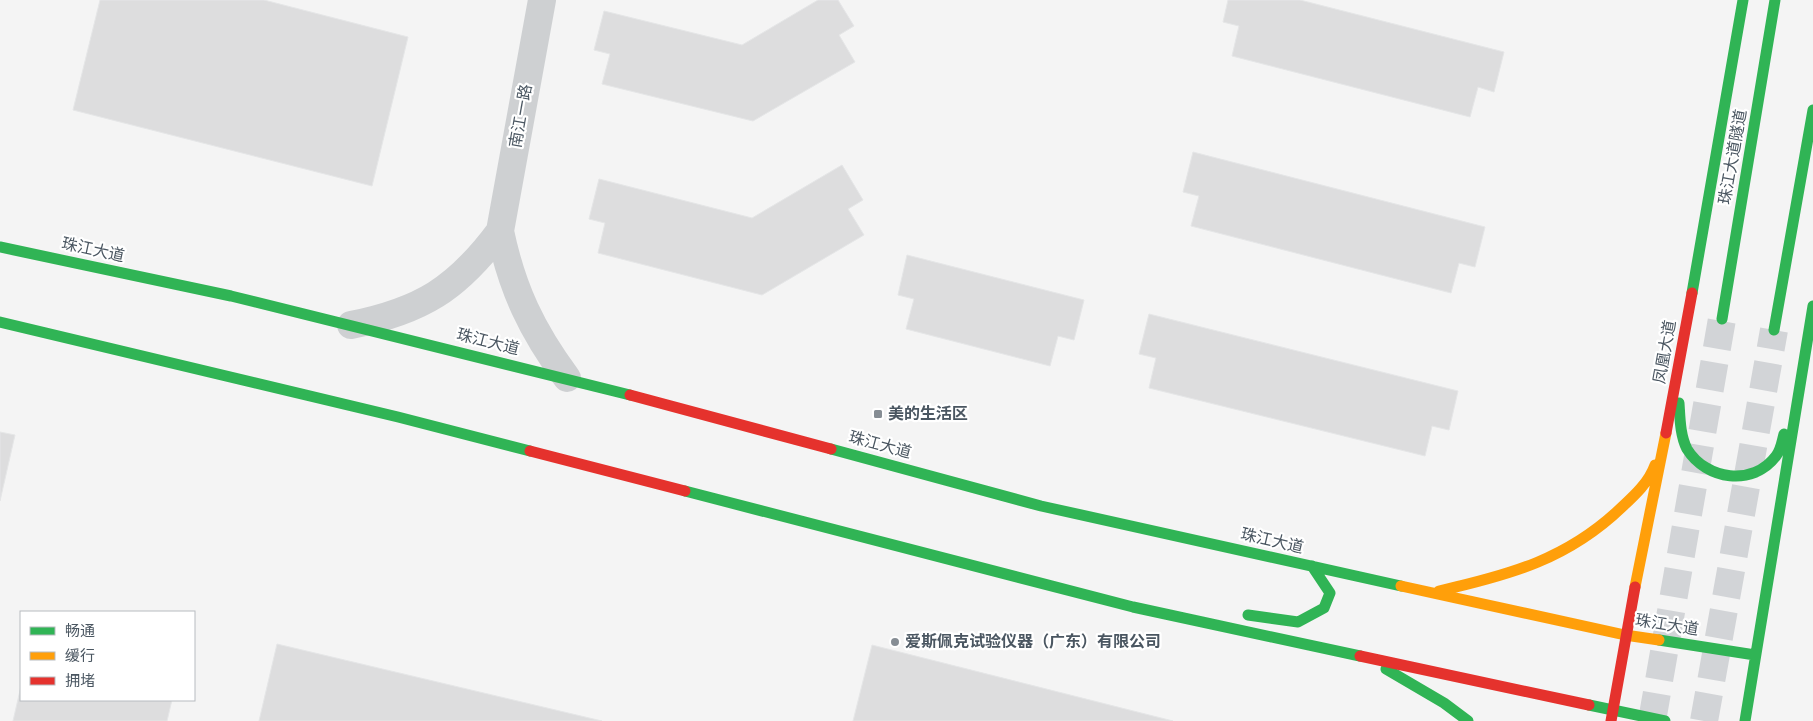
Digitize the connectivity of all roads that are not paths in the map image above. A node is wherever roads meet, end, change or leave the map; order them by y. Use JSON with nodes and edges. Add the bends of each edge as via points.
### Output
{"nodes":[{"id":1,"x":542,"y":0,"type":"edge"},
{"id":2,"x":1743,"y":0,"type":"edge"},
{"id":3,"x":1776,"y":0,"type":"edge"},
{"id":4,"x":1813,"y":110,"type":"edge"},
{"id":5,"x":500,"y":231,"type":"junction"},
{"id":6,"x":0,"y":247,"type":"edge"},
{"id":7,"x":1813,"y":306,"type":"edge"},
{"id":8,"x":1722,"y":319,"type":"tunnel mouth"},
{"id":9,"x":0,"y":322,"type":"edge"},
{"id":10,"x":351,"y":325,"type":"junction"},
{"id":11,"x":1774,"y":330,"type":"tunnel mouth"},
{"id":12,"x":1677,"y":377,"type":"junction"},
{"id":13,"x":567,"y":378,"type":"junction"},
{"id":14,"x":1798,"y":394,"type":"junction"},
{"id":15,"x":1312,"y":566,"type":"junction"},
{"id":16,"x":1430,"y":593,"type":"junction"},
{"id":17,"x":1210,"y":611,"type":"dead end"},
{"id":18,"x":1161,"y":613,"type":"junction"},
{"id":19,"x":1239,"y":614,"type":"dead end"},
{"id":20,"x":1625,"y":634,"type":"junction"},
{"id":21,"x":1756,"y":655,"type":"junction"},
{"id":22,"x":1368,"y":658,"type":"junction"},
{"id":23,"x":1613,"y":709,"type":"junction"},
{"id":24,"x":1468,"y":721,"type":"edge"},
{"id":25,"x":1611,"y":721,"type":"edge"},
{"id":26,"x":1665,"y":721,"type":"edge"},
{"id":27,"x":1745,"y":721,"type":"edge"}],
"edges":[{"from":1,"to":5,"type":"street","name":"南江一路"},
{"from":2,"to":12,"type":"main road","name":"凤凰大道"},
{"from":3,"to":8,"type":"main road","name":"珠江大道隧道"},
{"from":4,"to":11,"type":"main road"},
{"from":5,"to":10,"type":"street","via":[[478,260],[451,285],[420,304],[387,318]]},
{"from":5,"to":13,"type":"street","via":[[506,263],[517,294],[543,345]]},
{"from":6,"to":10,"type":"main road","name":"珠江大道"},
{"from":7,"to":14,"type":"main road"},
{"from":9,"to":18,"type":"main road","via":[[398,417]]},
{"from":10,"to":13,"type":"main road","name":"珠江大道"},
{"from":12,"to":14,"type":"main road","via":[[1681,431],[1687,448],[1697,463],[1712,474],[1730,478],[1748,476],[1764,468],[1777,455]]},
{"from":12,"to":16,"type":"main road","via":[[1655,468],[1616,514],[1565,553],[1497,578]]},
{"from":12,"to":20,"type":"main road","name":"凤凰大道"},
{"from":13,"to":15,"type":"main road","name":"珠江大道","via":[[1041,506]]},
{"from":14,"to":21,"type":"main road"},
{"from":15,"to":16,"type":"main road","name":"珠江大道"},
{"from":15,"to":19,"type":"main road","via":[[1330,593],[1324,608],[1298,622]]},
{"from":16,"to":20,"type":"main road","name":"珠江大道"},
{"from":17,"to":18,"type":"main road"},
{"from":18,"to":22,"type":"main road"},
{"from":20,"to":21,"type":"main road","name":"珠江大道"},
{"from":20,"to":23,"type":"main road","name":"凤凰大道"},
{"from":21,"to":27,"type":"main road"},
{"from":22,"to":23,"type":"main road"},
{"from":22,"to":24,"type":"main road"},
{"from":23,"to":25,"type":"main road","name":"凤凰大道"},
{"from":23,"to":26,"type":"main road"}]}
